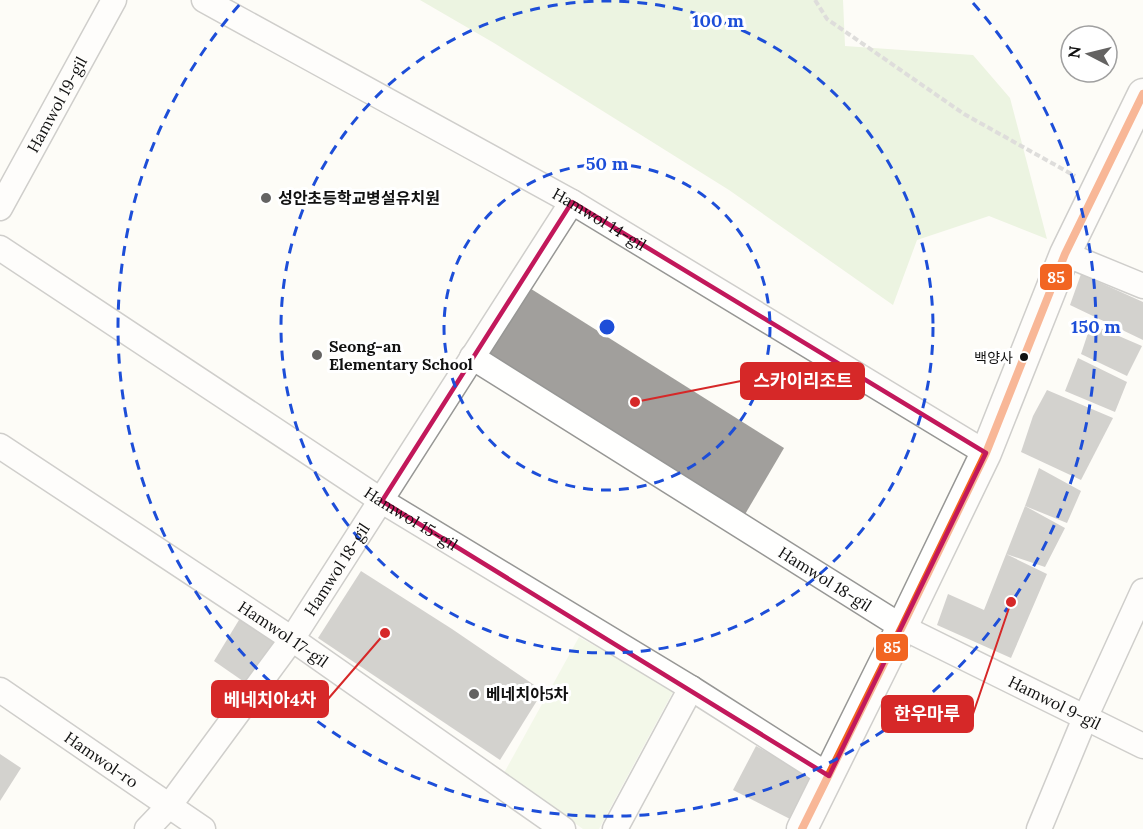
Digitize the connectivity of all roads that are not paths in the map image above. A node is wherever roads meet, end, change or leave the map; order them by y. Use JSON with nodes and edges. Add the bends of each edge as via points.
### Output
{"nodes":[{"id":1,"x":114,"y":0,"type":"edge"},
{"id":2,"x":204,"y":0,"type":"edge"},
{"id":3,"x":1143,"y":94,"type":"edge"},
{"id":4,"x":572,"y":202,"type":"junction"},
{"id":5,"x":0,"y":208,"type":"edge"},
{"id":6,"x":0,"y":248,"type":"edge"},
{"id":7,"x":1065,"y":254,"type":"junction"},
{"id":8,"x":1143,"y":286,"type":"edge"},
{"id":9,"x":472,"y":357,"type":"junction"},
{"id":10,"x":0,"y":446,"type":"edge"},
{"id":11,"x":986,"y":453,"type":"junction"},
{"id":12,"x":382,"y":501,"type":"junction"},
{"id":13,"x":1143,"y":591,"type":"edge"},
{"id":14,"x":902,"y":627,"type":"junction"},
{"id":15,"x":292,"y":639,"type":"junction"},
{"id":16,"x":691,"y":688,"type":"junction"},
{"id":17,"x":0,"y":690,"type":"edge"},
{"id":18,"x":1085,"y":718,"type":"junction"},
{"id":19,"x":1143,"y":746,"type":"edge"},
{"id":20,"x":829,"y":776,"type":"junction"},
{"id":21,"x":169,"y":806,"type":"junction"},
{"id":22,"x":147,"y":829,"type":"edge"},
{"id":23,"x":203,"y":829,"type":"edge"},
{"id":24,"x":563,"y":829,"type":"edge"},
{"id":25,"x":615,"y":829,"type":"edge"},
{"id":26,"x":802,"y":829,"type":"edge"},
{"id":27,"x":1039,"y":829,"type":"edge"}],
"edges":[{"from":1,"to":5,"type":"street","name":"Hamwol 19-gil"},
{"from":2,"to":4,"type":"street","name":"Hamwol 14-gil"},
{"from":3,"to":7,"type":"street"},
{"from":4,"to":9,"type":"street","name":"Hamwol 18-gil"},
{"from":4,"to":11,"type":"street","name":"Hamwol 14-gil"},
{"from":6,"to":12,"type":"street","name":"Hamwol 15-gil"},
{"from":7,"to":8,"type":"street"},
{"from":7,"to":11,"type":"street"},
{"from":9,"to":12,"type":"street","name":"Hamwol 18-gil"},
{"from":9,"to":14,"type":"street","name":"Hamwol 18-gil"},
{"from":10,"to":15,"type":"street","name":"Hamwol 17-gil"},
{"from":11,"to":14,"type":"street"},
{"from":12,"to":15,"type":"street","name":"Hamwol 18-gil"},
{"from":12,"to":16,"type":"street","name":"Hamwol 15-gil"},
{"from":13,"to":18,"type":"street"},
{"from":14,"to":18,"type":"street","name":"Hamwol 9-gil"},
{"from":14,"to":20,"type":"street"},
{"from":15,"to":21,"type":"street","name":"Hamwol 18-gil"},
{"from":15,"to":24,"type":"street","name":"Hamwol 17-gil"},
{"from":16,"to":20,"type":"street","name":"Hamwol 15-gil"},
{"from":16,"to":25,"type":"street"},
{"from":17,"to":21,"type":"street","name":"Hamwol-ro"},
{"from":18,"to":19,"type":"street","name":"Hamwol 9-gil"},
{"from":18,"to":27,"type":"street"},
{"from":20,"to":26,"type":"street"},
{"from":21,"to":22,"type":"street","name":"Hamwol 18-gil"},
{"from":21,"to":23,"type":"street","name":"Hamwol-ro"}]}
